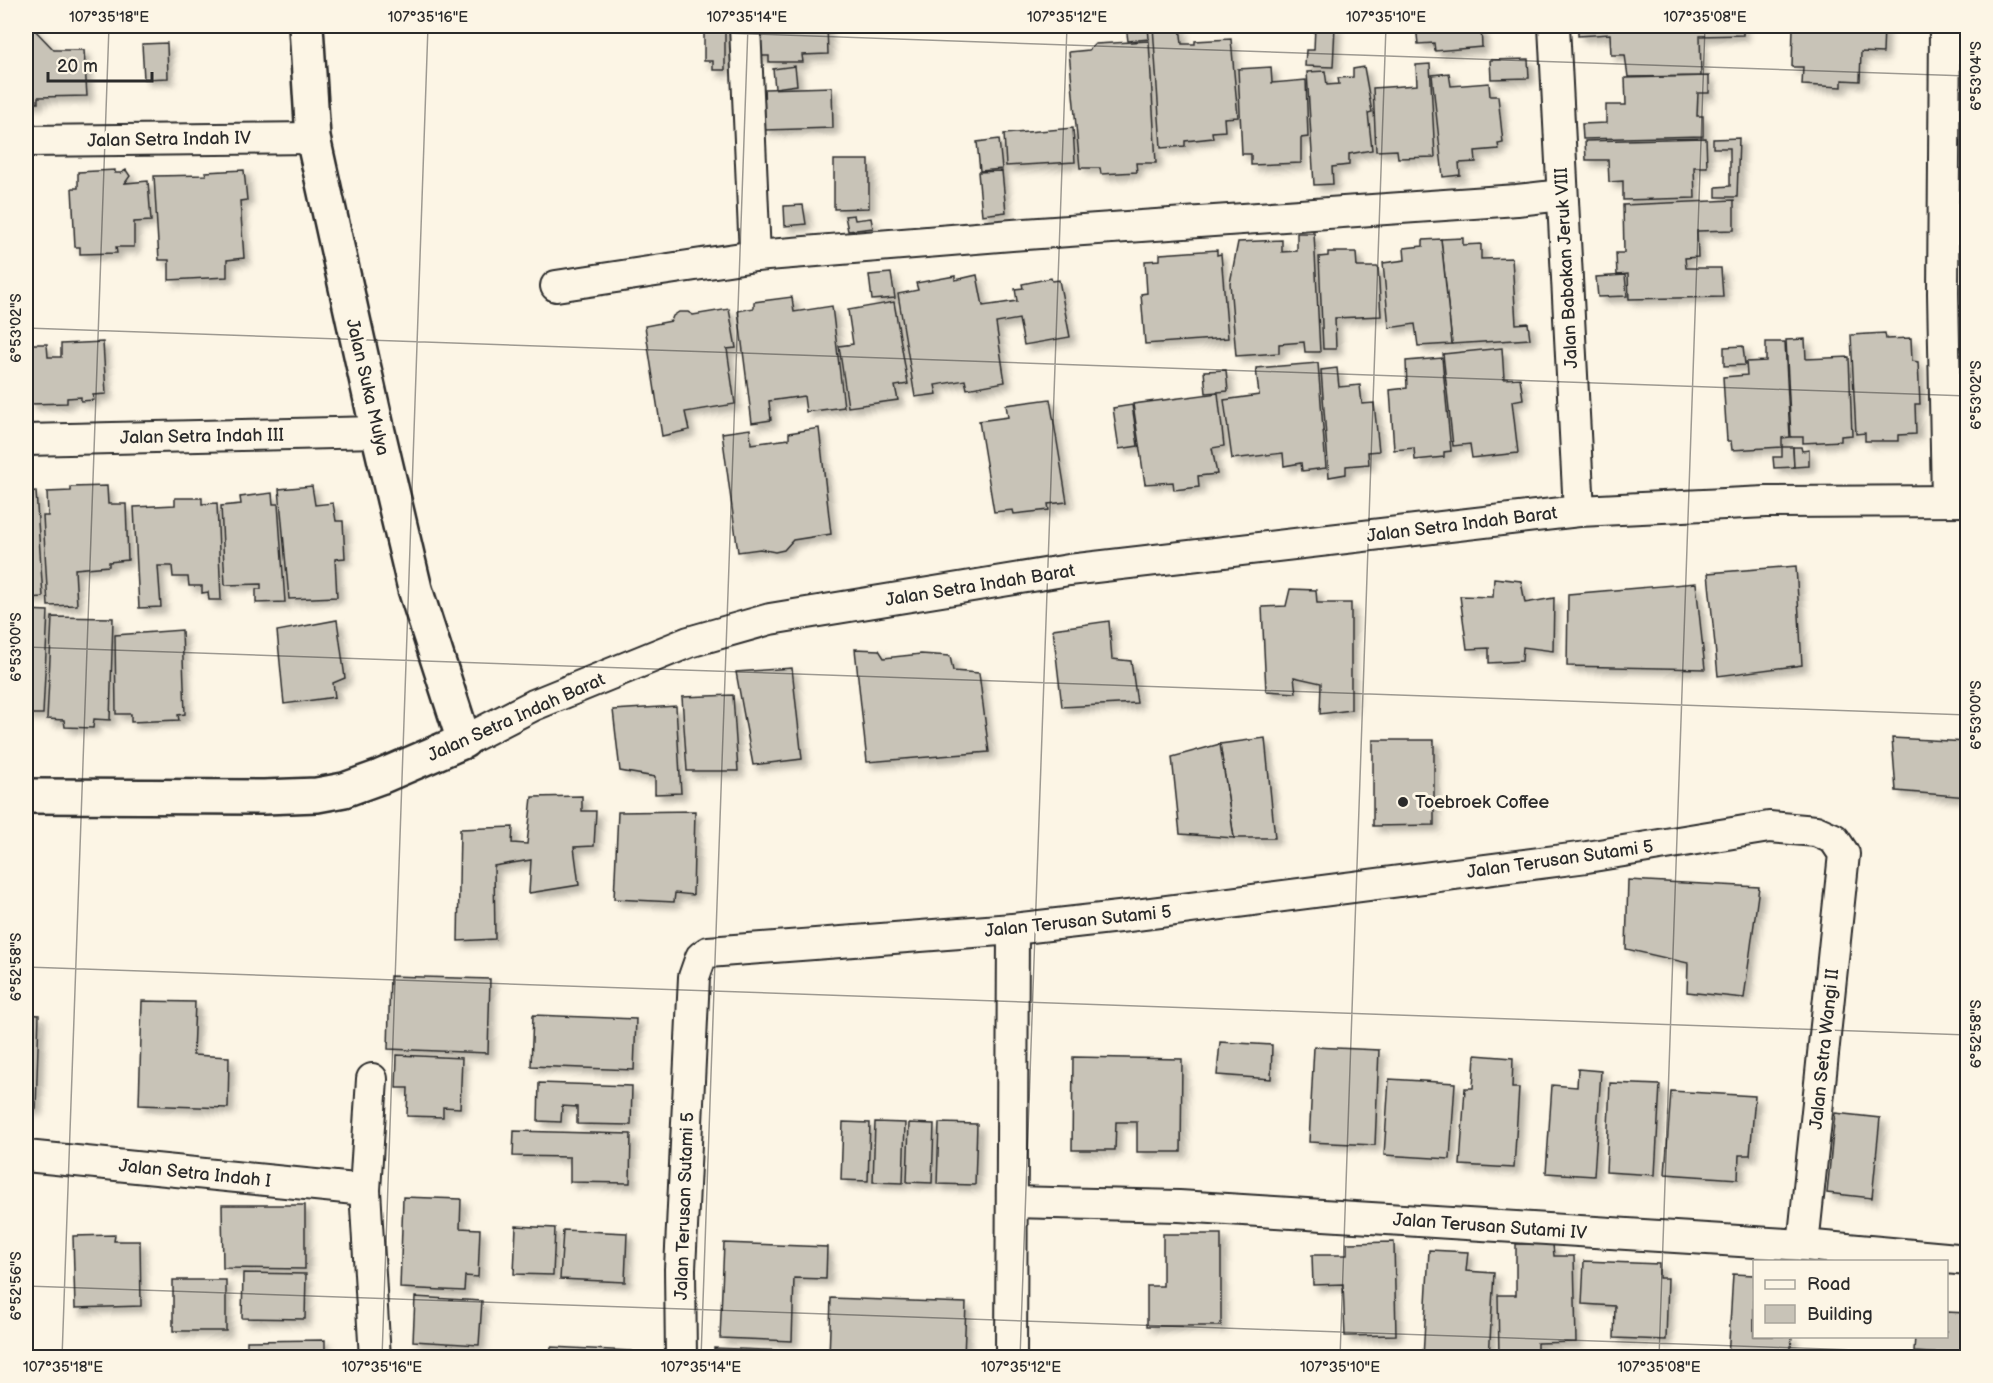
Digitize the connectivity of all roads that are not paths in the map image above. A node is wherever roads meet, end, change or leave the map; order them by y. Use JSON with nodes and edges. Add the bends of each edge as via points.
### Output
{"nodes":[{"id":1,"x":306,"y":26,"type":"edge"},
{"id":2,"x":745,"y":26,"type":"edge"},
{"id":3,"x":1554,"y":26,"type":"edge"},
{"id":4,"x":1945,"y":26,"type":"edge"},
{"id":5,"x":1956,"y":114,"type":"edge"},
{"id":6,"x":313,"y":138,"type":"junction"},
{"id":7,"x":26,"y":141,"type":"edge"},
{"id":8,"x":1562,"y":195,"type":"junction"},
{"id":9,"x":755,"y":256,"type":"junction"},
{"id":10,"x":556,"y":286,"type":"dead end"},
{"id":11,"x":378,"y":432,"type":"junction"},
{"id":12,"x":26,"y":440,"type":"edge"},
{"id":13,"x":1957,"y":501,"type":"edge"},
{"id":14,"x":1578,"y":511,"type":"junction"},
{"id":15,"x":464,"y":741,"type":"junction"},
{"id":16,"x":26,"y":796,"type":"edge"},
{"id":17,"x":1844,"y":854,"type":"joint"},
{"id":18,"x":1013,"y":929,"type":"junction"},
{"id":19,"x":372,"y":1079,"type":"dead end"},
{"id":20,"x":26,"y":1156,"type":"edge"},
{"id":21,"x":365,"y":1190,"type":"junction"},
{"id":22,"x":1012,"y":1202,"type":"junction"},
{"id":23,"x":1803,"y":1245,"type":"junction"},
{"id":24,"x":1968,"y":1260,"type":"edge"},
{"id":25,"x":375,"y":1358,"type":"edge"},
{"id":26,"x":681,"y":1358,"type":"edge"},
{"id":27,"x":1011,"y":1358,"type":"edge"}],
"edges":[{"from":1,"to":6,"type":"street","name":"Jalan Suka Mulya"},
{"from":2,"to":9,"type":"street"},
{"from":3,"to":8,"type":"street","name":"Jalan Babakan Jeruk VIII"},
{"from":4,"to":5,"type":"street"},
{"from":5,"to":13,"type":"street","via":[[1943,293]]},
{"from":6,"to":7,"type":"street","name":"Jalan Setra Indah IV"},
{"from":6,"to":11,"type":"street","name":"Jalan Suka Mulya"},
{"from":8,"to":9,"type":"street"},
{"from":8,"to":14,"type":"street","name":"Jalan Babakan Jeruk VIII"},
{"from":9,"to":10,"type":"street"},
{"from":11,"to":12,"type":"street","name":"Jalan Setra Indah III"},
{"from":11,"to":15,"type":"street","name":"Jalan Suka Mulya","via":[[415,589]]},
{"from":13,"to":14,"type":"street","name":"Jalan Setra Indah Barat","via":[[1766,502]]},
{"from":14,"to":15,"type":"street","name":"Jalan Setra Indah Barat","via":[[1069,570],[770,619],[678,647],[534,705]]},
{"from":15,"to":16,"type":"street","name":"Jalan Setra Indah Barat","via":[[380,777],[317,795]]},
{"from":17,"to":18,"type":"street","name":"Jalan Terusan Sutami 5","via":[[1834,839],[1816,831],[1769,827],[1587,857]]},
{"from":17,"to":23,"type":"street","name":"Jalan Setra Wangi II"},
{"from":18,"to":22,"type":"street"},
{"from":18,"to":26,"type":"street","name":"Jalan Terusan Sutami 5","via":[[717,950],[701,957],[694,977],[680,1269]]},
{"from":19,"to":21,"type":"street"},
{"from":20,"to":21,"type":"street","name":"Jalan Setra Indah I"},
{"from":21,"to":25,"type":"street"},
{"from":22,"to":23,"type":"street","name":"Jalan Terusan Sutami IV","via":[[1179,1206]]},
{"from":22,"to":27,"type":"street"},
{"from":23,"to":24,"type":"street","name":"Jalan Terusan Sutami IV"}]}
